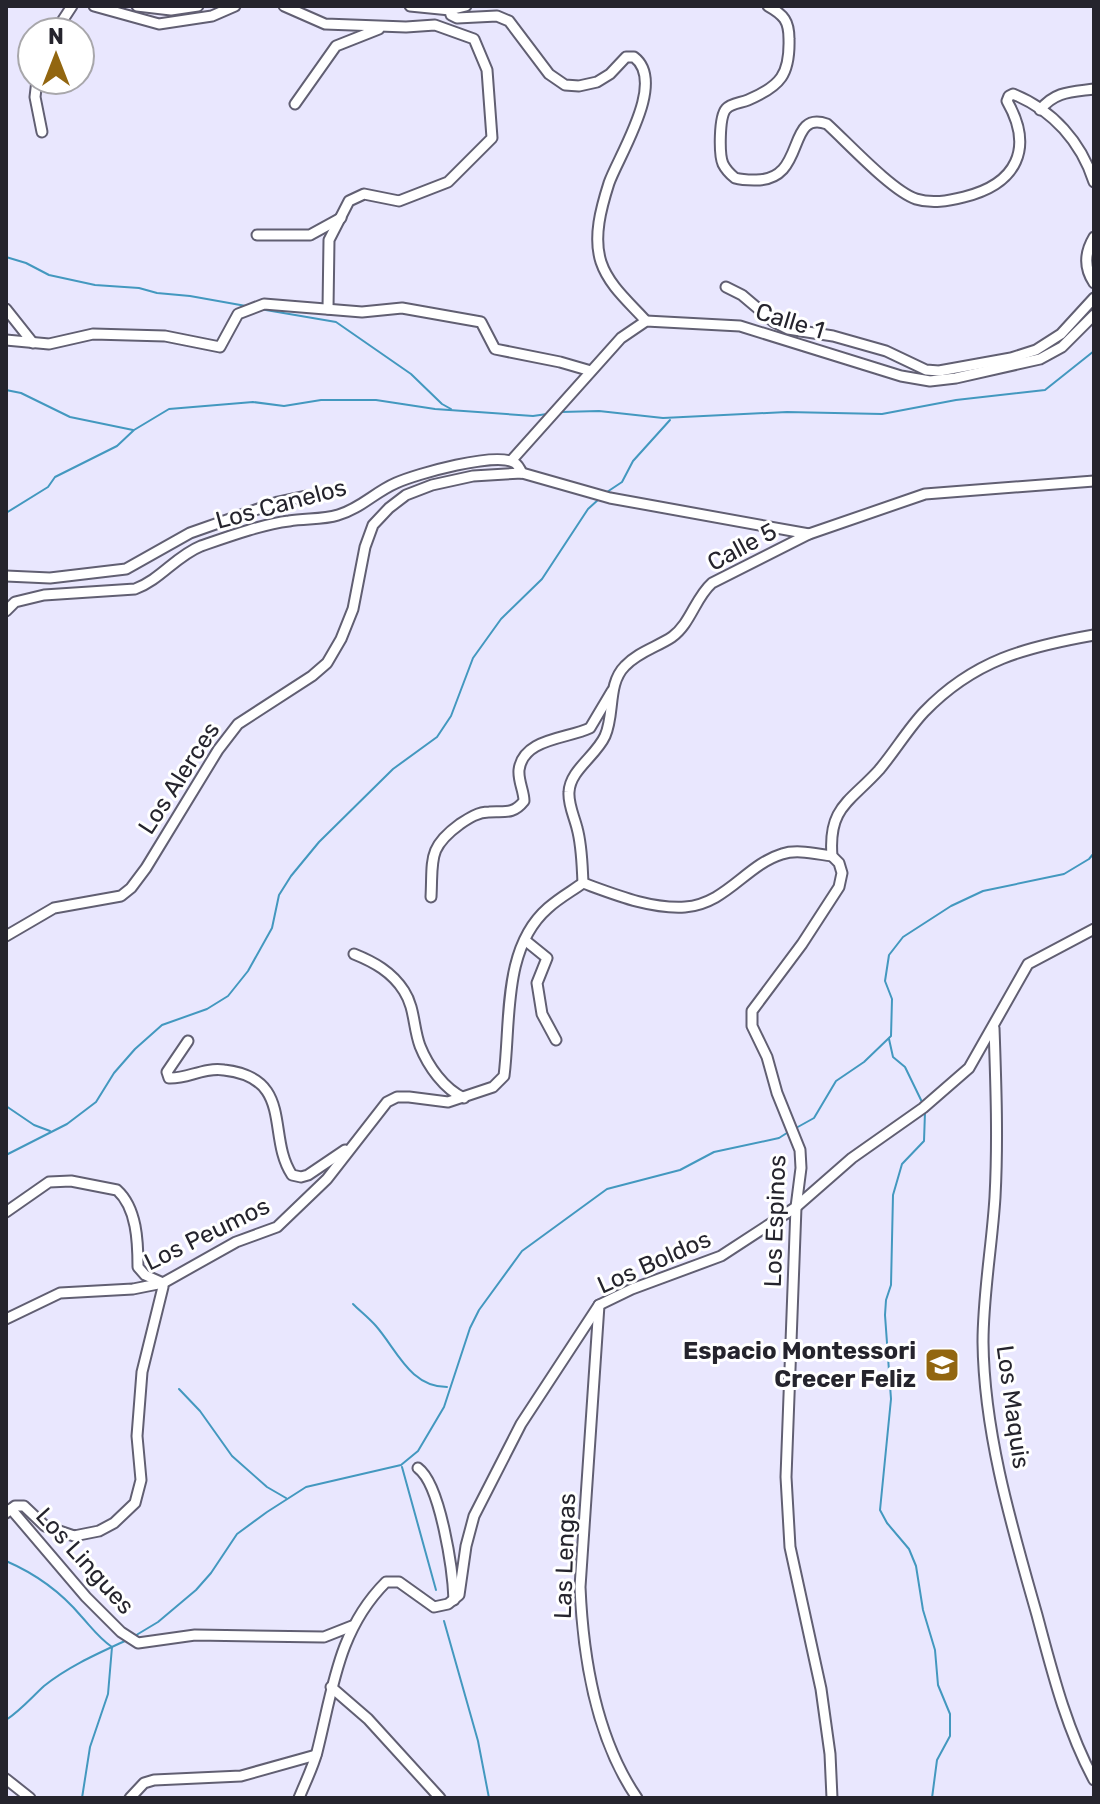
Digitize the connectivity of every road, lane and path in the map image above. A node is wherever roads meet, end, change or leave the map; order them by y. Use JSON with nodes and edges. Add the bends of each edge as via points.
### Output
{"nodes":[{"id":1,"x":94,"y":6,"type":"edge"},
{"id":2,"x":137,"y":6,"type":"edge"},
{"id":3,"x":198,"y":6,"type":"edge"},
{"id":4,"x":235,"y":6,"type":"edge"},
{"id":5,"x":284,"y":6,"type":"edge"},
{"id":6,"x":410,"y":6,"type":"edge"},
{"id":7,"x":466,"y":6,"type":"edge"},
{"id":8,"x":768,"y":6,"type":"edge"},
{"id":9,"x":421,"y":7,"type":"edge"},
{"id":10,"x":450,"y":10,"type":"junction"},
{"id":11,"x":386,"y":27,"type":"junction"},
{"id":12,"x":1094,"y":89,"type":"edge"},
{"id":13,"x":35,"y":96,"type":"edge"},
{"id":14,"x":295,"y":104,"type":"dead end"},
{"id":15,"x":1040,"y":110,"type":"junction"},
{"id":16,"x":42,"y":132,"type":"dead end"},
{"id":17,"x":1094,"y":182,"type":"edge"},
{"id":18,"x":341,"y":218,"type":"junction"},
{"id":19,"x":257,"y":235,"type":"dead end"},
{"id":20,"x":1094,"y":237,"type":"edge"},
{"id":21,"x":1094,"y":283,"type":"edge"},
{"id":22,"x":726,"y":287,"type":"dead end"},
{"id":23,"x":1094,"y":298,"type":"edge"},
{"id":24,"x":6,"y":309,"type":"edge"},
{"id":25,"x":328,"y":309,"type":"junction"},
{"id":26,"x":1094,"y":315,"type":"edge"},
{"id":27,"x":646,"y":321,"type":"junction"},
{"id":28,"x":7,"y":342,"type":"edge"},
{"id":29,"x":33,"y":343,"type":"junction"},
{"id":30,"x":591,"y":371,"type":"junction"},
{"id":31,"x":511,"y":461,"type":"junction"},
{"id":32,"x":522,"y":473,"type":"junction"},
{"id":33,"x":1094,"y":481,"type":"edge"},
{"id":34,"x":306,"y":496,"type":"dead end"},
{"id":35,"x":809,"y":534,"type":"junction"},
{"id":36,"x":6,"y":576,"type":"edge"},
{"id":37,"x":10,"y":600,"type":"edge"},
{"id":38,"x":6,"y":611,"type":"edge"},
{"id":39,"x":1094,"y":635,"type":"edge"},
{"id":40,"x":614,"y":688,"type":"junction"},
{"id":41,"x":832,"y":856,"type":"junction"},
{"id":42,"x":583,"y":883,"type":"junction"},
{"id":43,"x":431,"y":897,"type":"dead end"},
{"id":44,"x":1094,"y":929,"type":"edge"},
{"id":45,"x":6,"y":936,"type":"edge"},
{"id":46,"x":526,"y":941,"type":"junction"},
{"id":47,"x":354,"y":954,"type":"dead end"},
{"id":48,"x":994,"y":1025,"type":"junction"},
{"id":49,"x":556,"y":1040,"type":"dead end"},
{"id":50,"x":188,"y":1041,"type":"dead end"},
{"id":51,"x":464,"y":1098,"type":"junction"},
{"id":52,"x":355,"y":1143,"type":"junction"},
{"id":53,"x":796,"y":1207,"type":"junction"},
{"id":54,"x":6,"y":1212,"type":"edge"},
{"id":55,"x":163,"y":1283,"type":"junction"},
{"id":56,"x":599,"y":1305,"type":"junction"},
{"id":57,"x":6,"y":1319,"type":"edge"},
{"id":58,"x":418,"y":1468,"type":"dead end"},
{"id":59,"x":8,"y":1511,"type":"edge"},
{"id":60,"x":454,"y":1600,"type":"junction"},
{"id":61,"x":352,"y":1626,"type":"junction"},
{"id":62,"x":331,"y":1687,"type":"junction"},
{"id":63,"x":316,"y":1755,"type":"junction"},
{"id":64,"x":6,"y":1779,"type":"edge"},
{"id":65,"x":1094,"y":1780,"type":"edge"},
{"id":66,"x":30,"y":1798,"type":"edge"},
{"id":67,"x":130,"y":1798,"type":"edge"},
{"id":68,"x":299,"y":1798,"type":"edge"},
{"id":69,"x":440,"y":1798,"type":"edge"},
{"id":70,"x":637,"y":1798,"type":"edge"},
{"id":71,"x":832,"y":1798,"type":"edge"}],
"edges":[{"from":1,"to":4,"type":"street","via":[[159,24],[212,16]]},
{"from":2,"to":3,"type":"street"},
{"from":5,"to":11,"type":"street","via":[[325,24]]},
{"from":6,"to":9,"type":"street"},
{"from":7,"to":10,"type":"street"},
{"from":8,"to":15,"type":"street","via":[[788,23],[789,64],[772,85],[723,114],[722,161],[740,180],[767,180],[781,173],[803,129],[820,122],[907,195],[928,201],[955,199],[995,184],[1016,162],[1020,137],[1009,96],[1016,94]]},
{"from":9,"to":10,"type":"street"},
{"from":10,"to":27,"type":"street","via":[[457,18],[492,16],[509,21],[549,74],[565,85],[597,82],[629,56],[640,62],[645,81],[641,107],[610,181],[598,238],[608,276]]},
{"from":11,"to":14,"type":"street","via":[[336,46]]},
{"from":11,"to":18,"type":"street","via":[[435,25],[474,39],[487,70],[492,138],[448,182],[399,201],[364,194],[349,201]]},
{"from":12,"to":15,"type":"street","via":[[1060,94]]},
{"from":13,"to":16,"type":"street"},
{"from":15,"to":17,"type":"street","via":[[1077,143]]},
{"from":18,"to":19,"type":"street","via":[[310,235]]},
{"from":18,"to":25,"type":"street","via":[[329,240]]},
{"from":20,"to":21,"type":"street","via":[[1087,258]]},
{"from":22,"to":23,"type":"street","via":[[788,329],[833,336],[939,371],[1036,350],[1061,334]]},
{"from":24,"to":29,"type":"street"},
{"from":25,"to":29,"type":"street","via":[[264,304],[238,314],[220,347],[165,336],[93,334]]},
{"from":25,"to":30,"type":"street","via":[[402,308],[481,322],[495,349]]},
{"from":26,"to":27,"type":"street","name":"Calle 1","via":[[1069,342],[1040,359],[930,381],[740,326]]},
{"from":27,"to":30,"type":"street","via":[[626,333]]},
{"from":28,"to":29,"type":"street"},
{"from":30,"to":31,"type":"street"},
{"from":31,"to":32,"type":"street"},
{"from":31,"to":37,"type":"street","name":"Los Canelos","via":[[437,469],[396,482],[337,516],[286,521],[198,547],[135,589]]},
{"from":32,"to":35,"type":"street","via":[[610,498]]},
{"from":32,"to":45,"type":"street","name":"Los Alerces","via":[[432,485],[389,508],[373,525],[353,609],[327,663],[238,724],[131,888],[121,896],[54,908]]},
{"from":33,"to":35,"type":"street","via":[[925,494]]},
{"from":34,"to":36,"type":"street","via":[[190,533],[126,569],[50,578]]},
{"from":35,"to":40,"type":"street","name":"Calle 5","via":[[712,583],[684,625],[624,666]]},
{"from":37,"to":38,"type":"street","name":"Los Canelos"},
{"from":39,"to":41,"type":"street","name":"Los Espinos","via":[[1011,653],[952,687],[834,818]]},
{"from":40,"to":42,"type":"street","name":"Calle 5","via":[[605,736],[568,791]]},
{"from":40,"to":43,"type":"street","via":[[590,728],[535,745],[524,755],[519,769],[524,801],[519,808],[480,813],[441,839],[434,853]]},
{"from":41,"to":42,"type":"street","via":[[784,853],[729,891],[687,907],[653,905]]},
{"from":41,"to":53,"type":"street","name":"Los Espinos","via":[[842,873],[839,887],[752,1011],[752,1026],[800,1150]]},
{"from":42,"to":46,"type":"street","name":"Los Peumos","via":[[547,908]]},
{"from":44,"to":48,"type":"street","name":"Los Boldos","via":[[1028,964]]},
{"from":46,"to":49,"type":"street","via":[[547,958],[537,983],[542,1014]]},
{"from":46,"to":51,"type":"street","name":"Los Peumos","via":[[510,983],[504,1076],[498,1084]]},
{"from":47,"to":51,"type":"street","via":[[374,962],[404,989],[419,1045],[446,1087]]},
{"from":48,"to":53,"type":"street","name":"Los Boldos","via":[[957,1080]]},
{"from":48,"to":65,"type":"street","name":"Los Maquis","via":[[997,1141],[984,1320],[987,1386],[1020,1555],[1059,1698]]},
{"from":50,"to":52,"type":"street","via":[[167,1072],[169,1078],[211,1069],[253,1078],[274,1104],[292,1175],[308,1175]]},
{"from":51,"to":52,"type":"street","name":"Los Peumos","via":[[448,1102],[397,1097],[380,1108]]},
{"from":52,"to":55,"type":"street","name":"Los Peumos","via":[[277,1227],[236,1242]]},
{"from":53,"to":56,"type":"street","name":"Los Boldos","via":[[721,1256]]},
{"from":53,"to":71,"type":"street","name":"Los Espinos","via":[[788,1517],[793,1566],[821,1689]]},
{"from":54,"to":55,"type":"street","via":[[49,1182],[117,1190],[128,1204],[138,1239],[138,1267]]},
{"from":55,"to":57,"type":"street","name":"Los Peumos","via":[[60,1293]]},
{"from":55,"to":59,"type":"street","name":"Los Lingues","via":[[142,1372],[137,1436],[141,1480],[135,1503],[114,1523],[86,1536],[59,1533],[24,1506]]},
{"from":56,"to":60,"type":"street","name":"Los Boldos","via":[[521,1424],[474,1516],[462,1586]]},
{"from":56,"to":70,"type":"street","name":"Las Lengas","via":[[580,1587],[582,1626],[614,1756]]},
{"from":58,"to":60,"type":"street","via":[[428,1479],[440,1517]]},
{"from":59,"to":61,"type":"street","name":"Los Lingues","via":[[86,1597],[138,1643],[195,1635],[324,1637]]},
{"from":60,"to":61,"type":"street","via":[[434,1607],[404,1585],[386,1582]]},
{"from":61,"to":62,"type":"street"},
{"from":62,"to":63,"type":"street"},
{"from":62,"to":69,"type":"street"},
{"from":63,"to":67,"type":"street","via":[[241,1776],[154,1780]]},
{"from":63,"to":68,"type":"street"},
{"from":64,"to":66,"type":"street"}]}
